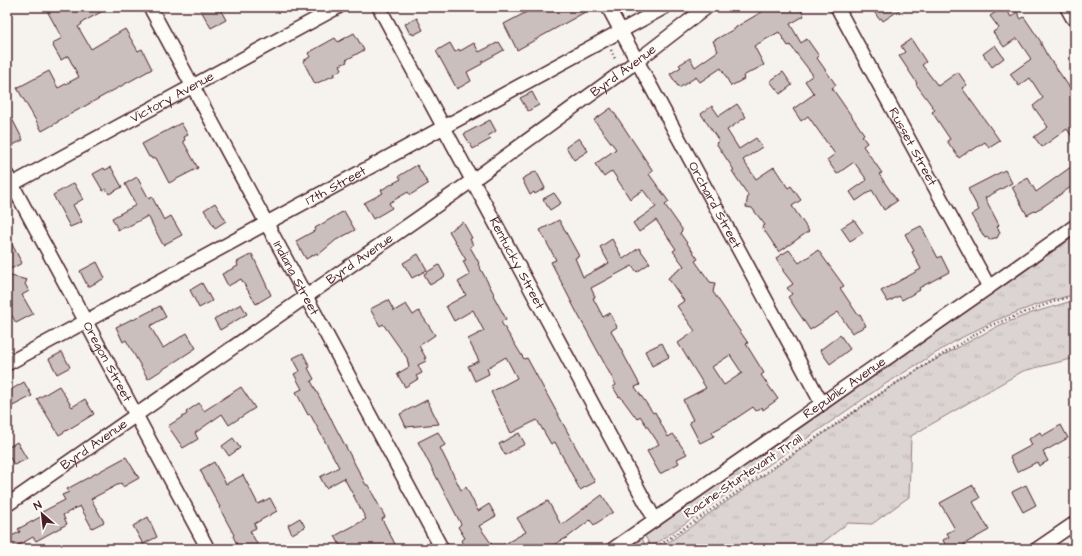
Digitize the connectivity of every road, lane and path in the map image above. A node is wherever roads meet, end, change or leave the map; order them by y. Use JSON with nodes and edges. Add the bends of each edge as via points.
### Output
{"nodes":[{"id":1,"x":150,"y":7,"type":"edge"},
{"id":2,"x":338,"y":7,"type":"edge"},
{"id":3,"x":379,"y":7,"type":"edge"},
{"id":4,"x":608,"y":7,"type":"edge"},
{"id":5,"x":665,"y":7,"type":"edge"},
{"id":6,"x":707,"y":7,"type":"edge"},
{"id":7,"x":837,"y":7,"type":"edge"},
{"id":8,"x":1070,"y":7,"type":"edge"},
{"id":9,"x":1075,"y":16,"type":"edge"},
{"id":10,"x":621,"y":30,"type":"junction"},
{"id":11,"x":637,"y":61,"type":"junction"},
{"id":12,"x":193,"y":86,"type":"junction"},
{"id":13,"x":444,"y":127,"type":"junction"},
{"id":14,"x":472,"y":180,"type":"junction"},
{"id":15,"x":9,"y":182,"type":"edge"},
{"id":16,"x":266,"y":223,"type":"junction"},
{"id":17,"x":1075,"y":226,"type":"edge"},
{"id":18,"x":989,"y":288,"type":"junction"},
{"id":19,"x":306,"y":296,"type":"junction"},
{"id":20,"x":1075,"y":296,"type":"edge"},
{"id":21,"x":86,"y":322,"type":"junction"},
{"id":22,"x":7,"y":364,"type":"edge"},
{"id":23,"x":822,"y":404,"type":"junction"},
{"id":24,"x":136,"y":415,"type":"junction"},
{"id":25,"x":7,"y":505,"type":"edge"},
{"id":26,"x":655,"y":520,"type":"junction"},
{"id":27,"x":1075,"y":522,"type":"edge"},
{"id":28,"x":208,"y":549,"type":"edge"},
{"id":29,"x":442,"y":549,"type":"edge"},
{"id":30,"x":613,"y":549,"type":"edge"},
{"id":31,"x":654,"y":549,"type":"edge"},
{"id":32,"x":1037,"y":549,"type":"edge"}],
"edges":[{"from":1,"to":12,"type":"street","name":"Indiana Street"},
{"from":2,"to":12,"type":"street","name":"Victory Avenue"},
{"from":3,"to":13,"type":"street","name":"Kentucky Street"},
{"from":4,"to":10,"type":"street","name":"Orchard Street"},
{"from":5,"to":10,"type":"street","name":"17th Street"},
{"from":6,"to":11,"type":"street","name":"Byrd Avenue"},
{"from":7,"to":18,"type":"street","name":"Russet Street"},
{"from":8,"to":9,"type":"street"},
{"from":10,"to":11,"type":"street","name":"Orchard Street"},
{"from":10,"to":13,"type":"street","name":"17th Street"},
{"from":11,"to":14,"type":"street","name":"Byrd Avenue"},
{"from":11,"to":23,"type":"street","name":"Orchard Street"},
{"from":12,"to":15,"type":"street","name":"Victory Avenue"},
{"from":12,"to":16,"type":"street","name":"Indiana Street"},
{"from":13,"to":14,"type":"street","name":"Kentucky Street"},
{"from":13,"to":16,"type":"street","name":"17th Street"},
{"from":14,"to":19,"type":"street","name":"Byrd Avenue"},
{"from":14,"to":26,"type":"street","name":"Kentucky Street"},
{"from":15,"to":21,"type":"street","name":"Oregon Street"},
{"from":16,"to":19,"type":"street","name":"Indiana Street"},
{"from":16,"to":21,"type":"street","name":"17th Street"},
{"from":17,"to":18,"type":"street","name":"Republic Avenue"},
{"from":18,"to":23,"type":"street","name":"Republic Avenue"},
{"from":19,"to":24,"type":"street","name":"Byrd Avenue"},
{"from":19,"to":29,"type":"street","name":"Indiana Street"},
{"from":20,"to":31,"type":"path","name":"Racine-Sturtevant Trail","via":[[989,326],[893,385]]},
{"from":21,"to":22,"type":"street","name":"17th Street"},
{"from":21,"to":24,"type":"street","name":"Oregon Street"},
{"from":23,"to":26,"type":"street","name":"Republic Avenue"},
{"from":24,"to":25,"type":"street","name":"Byrd Avenue"},
{"from":24,"to":28,"type":"street","name":"Oregon Street"},
{"from":26,"to":30,"type":"street","name":"Republic Avenue"},
{"from":27,"to":32,"type":"street"}]}
